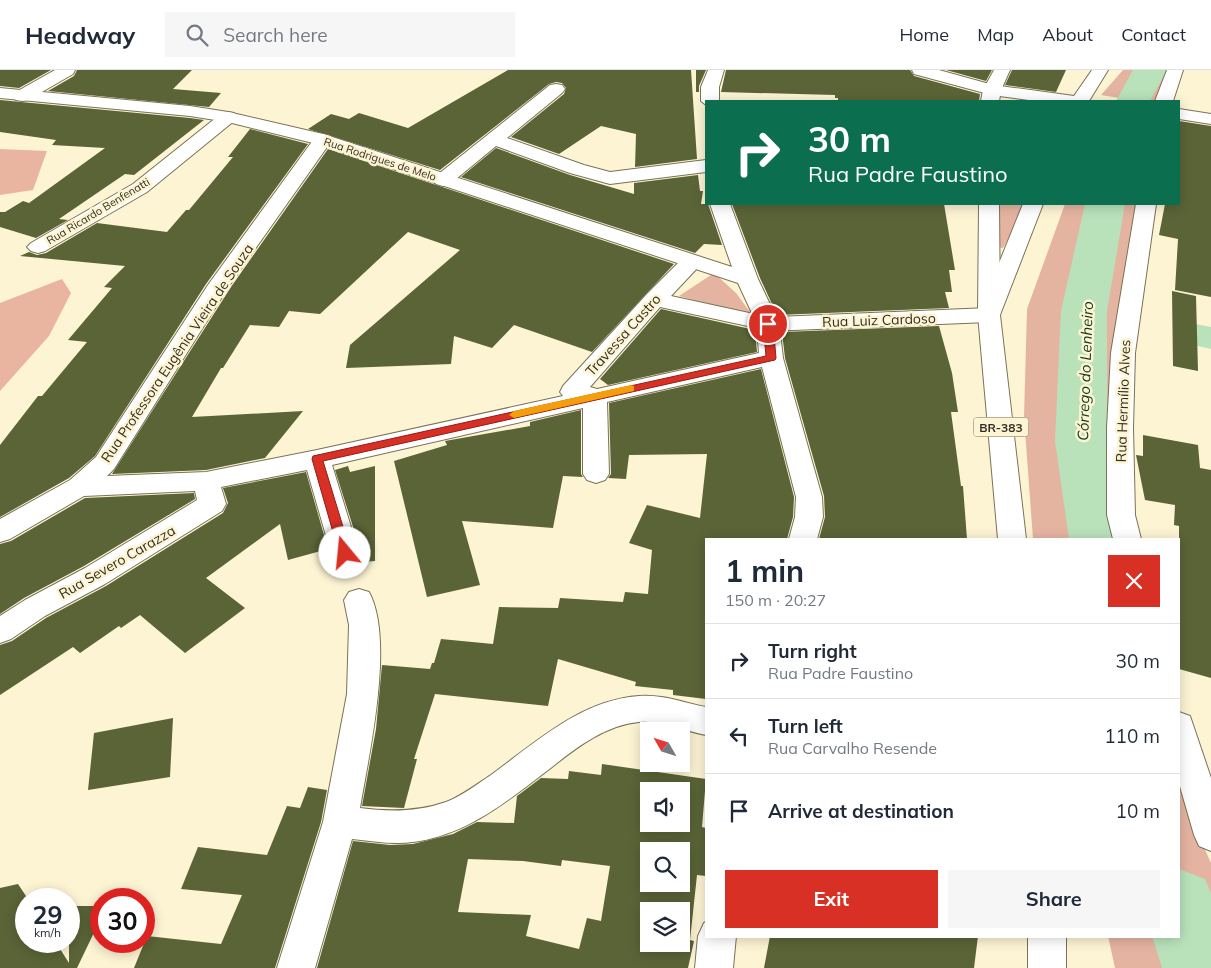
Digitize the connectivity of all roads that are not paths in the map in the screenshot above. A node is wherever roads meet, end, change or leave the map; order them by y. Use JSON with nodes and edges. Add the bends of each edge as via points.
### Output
{"nodes":[{"id":1,"x":67,"y":70,"type":"edge"},
{"id":2,"x":716,"y":70,"type":"edge"},
{"id":3,"x":920,"y":70,"type":"edge"},
{"id":4,"x":1002,"y":70,"type":"edge"},
{"id":5,"x":1100,"y":70,"type":"edge"},
{"id":6,"x":1175,"y":70,"type":"edge"},
{"id":7,"x":556,"y":89,"type":"dead end"},
{"id":8,"x":0,"y":93,"type":"edge"},
{"id":9,"x":22,"y":96,"type":"junction"},
{"id":10,"x":991,"y":96,"type":"edge"},
{"id":11,"x":710,"y":100,"type":"edge"},
{"id":12,"x":1057,"y":100,"type":"edge"},
{"id":13,"x":1081,"y":100,"type":"edge"},
{"id":14,"x":1164,"y":100,"type":"edge"},
{"id":15,"x":1180,"y":114,"type":"edge"},
{"id":16,"x":228,"y":117,"type":"junction"},
{"id":17,"x":1211,"y":119,"type":"edge"},
{"id":18,"x":322,"y":140,"type":"junction"},
{"id":19,"x":493,"y":140,"type":"junction"},
{"id":20,"x":705,"y":166,"type":"edge"},
{"id":21,"x":443,"y":180,"type":"junction"},
{"id":22,"x":720,"y":205,"type":"edge"},
{"id":23,"x":989,"y":205,"type":"edge"},
{"id":24,"x":1033,"y":205,"type":"edge"},
{"id":25,"x":1146,"y":205,"type":"edge"},
{"id":26,"x":38,"y":247,"type":"dead end"},
{"id":27,"x":692,"y":262,"type":"junction"},
{"id":28,"x":747,"y":280,"type":"junction"},
{"id":29,"x":655,"y":299,"type":"junction"},
{"id":30,"x":990,"y":315,"type":"junction"},
{"id":31,"x":768,"y":324,"type":"junction"},
{"id":32,"x":771,"y":358,"type":"junction"},
{"id":33,"x":595,"y":396,"type":"junction"},
{"id":34,"x":317,"y":459,"type":"junction"},
{"id":35,"x":596,"y":474,"type":"dead end"},
{"id":36,"x":206,"y":481,"type":"junction"},
{"id":37,"x":79,"y":486,"type":"junction"},
{"id":38,"x":0,"y":532,"type":"edge"},
{"id":39,"x":804,"y":538,"type":"edge"},
{"id":40,"x":1012,"y":538,"type":"edge"},
{"id":41,"x":1127,"y":538,"type":"edge"},
{"id":42,"x":345,"y":553,"type":"dead end"},
{"id":43,"x":359,"y":600,"type":"dead end"},
{"id":44,"x":0,"y":631,"type":"edge"},
{"id":45,"x":705,"y":721,"type":"edge"},
{"id":46,"x":1180,"y":729,"type":"edge"},
{"id":47,"x":340,"y":822,"type":"junction"},
{"id":48,"x":1211,"y":835,"type":"edge"},
{"id":49,"x":717,"y":938,"type":"edge"},
{"id":50,"x":1046,"y":938,"type":"edge"},
{"id":51,"x":296,"y":968,"type":"edge"},
{"id":52,"x":714,"y":968,"type":"edge"},
{"id":53,"x":1047,"y":968,"type":"edge"}],
"edges":[{"from":1,"to":9,"type":"main road"},
{"from":2,"to":11,"type":"main road","via":[[710,87]]},
{"from":3,"to":10,"type":"main road"},
{"from":4,"to":10,"type":"main road"},
{"from":5,"to":13,"type":"main road"},
{"from":6,"to":14,"type":"main road"},
{"from":7,"to":19,"type":"main road"},
{"from":8,"to":9,"type":"main road","name":"Rua Rodrigues de Melo"},
{"from":9,"to":16,"type":"main road","name":"Rua Rodrigues de Melo"},
{"from":10,"to":12,"type":"main road"},
{"from":15,"to":17,"type":"main road"},
{"from":16,"to":18,"type":"main road","name":"Rua Rodrigues de Melo"},
{"from":16,"to":26,"type":"main road","name":"Rua Ricardo Benfenatti","via":[[140,188]]},
{"from":18,"to":21,"type":"main road","name":"Rua Rodrigues de Melo"},
{"from":18,"to":37,"type":"main road","name":"Rua Professora Eugênia Vieira de Souza","via":[[219,286],[105,463]]},
{"from":19,"to":20,"type":"main road","via":[[610,178]]},
{"from":19,"to":21,"type":"main road"},
{"from":21,"to":27,"type":"main road","name":"Rua Rodrigues de Melo"},
{"from":22,"to":28,"type":"main road"},
{"from":23,"to":30,"type":"main road","number":"BR-383"},
{"from":24,"to":30,"type":"main road"},
{"from":25,"to":41,"type":"main road","name":"Rua Hermílio Alves","via":[[1123,352],[1121,515]]},
{"from":27,"to":28,"type":"main road","name":"Rua Rodrigues de Melo"},
{"from":27,"to":29,"type":"main road","name":"Travessa Castro"},
{"from":28,"to":31,"type":"main road"},
{"from":29,"to":31,"type":"main road","name":"Rua Luiz Cardoso"},
{"from":29,"to":33,"type":"main road","name":"Travessa Castro","via":[[572,392]]},
{"from":30,"to":31,"type":"main road","name":"Rua Luiz Cardoso"},
{"from":30,"to":40,"type":"main road","number":"BR-383"},
{"from":31,"to":32,"type":"main road"},
{"from":32,"to":33,"type":"main road"},
{"from":32,"to":39,"type":"main road","via":[[809,497]]},
{"from":33,"to":34,"type":"main road"},
{"from":33,"to":35,"type":"main road"},
{"from":34,"to":36,"type":"main road"},
{"from":34,"to":42,"type":"main road"},
{"from":36,"to":37,"type":"main road"},
{"from":36,"to":44,"type":"main road","name":"Rua Severo Carazza","via":[[212,504]]},
{"from":37,"to":38,"type":"main road","name":"Rua Professora Eugênia Vieira de Souza"},
{"from":43,"to":47,"type":"main road","via":[[364,624],[362,694]]},
{"from":45,"to":47,"type":"main road","via":[[645,709],[614,714],[584,726],[482,799],[452,815],[409,826]]},
{"from":46,"to":48,"type":"main road"},
{"from":47,"to":51,"type":"main road"},
{"from":49,"to":52,"type":"main road"},
{"from":50,"to":53,"type":"main road"}]}
